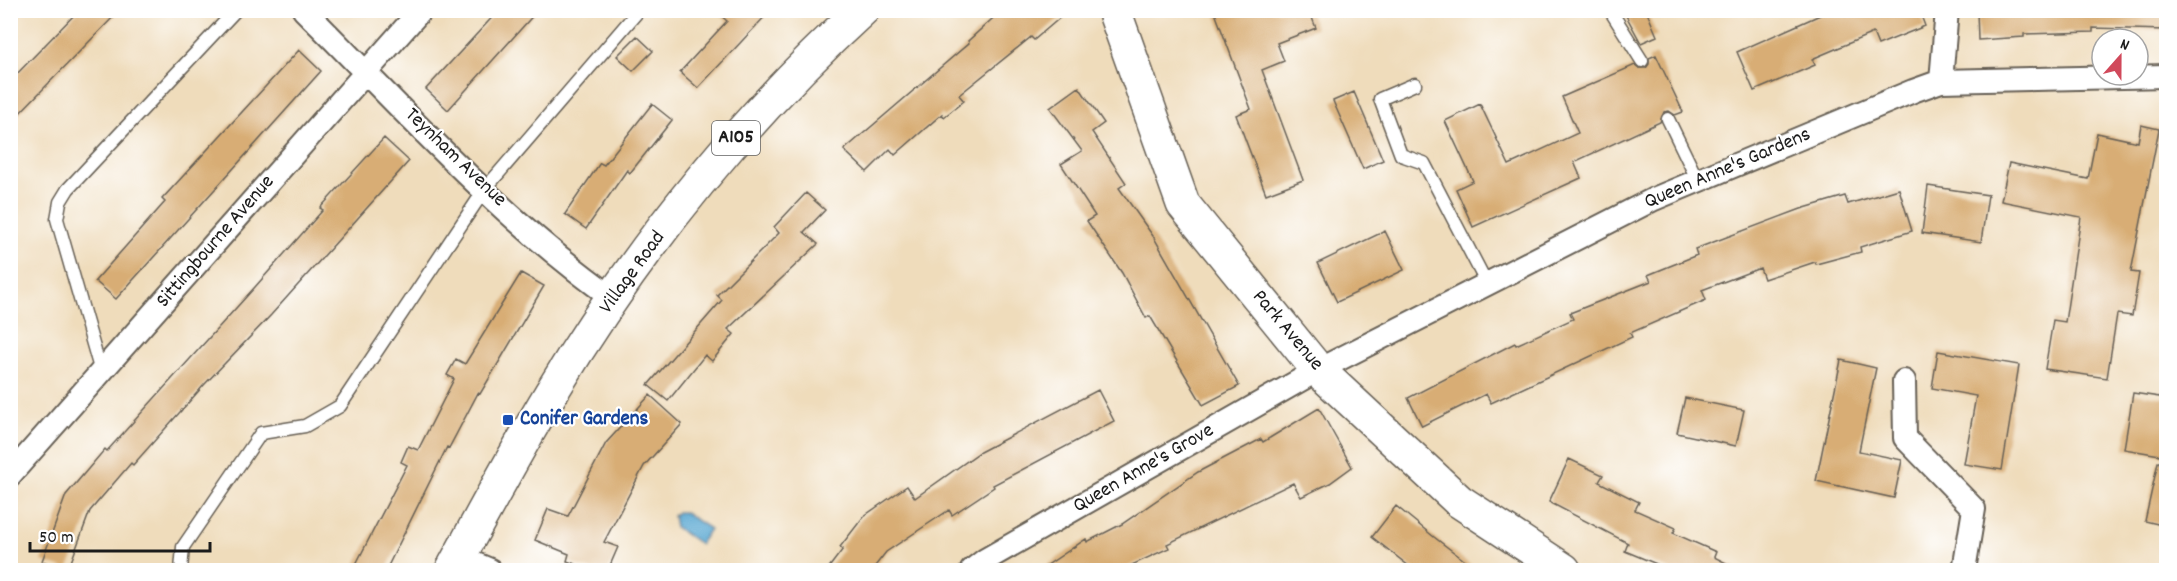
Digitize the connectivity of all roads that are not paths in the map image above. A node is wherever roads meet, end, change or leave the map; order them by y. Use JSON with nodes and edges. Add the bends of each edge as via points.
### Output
{"nodes":[{"id":1,"x":236,"y":10,"type":"edge"},
{"id":2,"x":304,"y":10,"type":"edge"},
{"id":3,"x":421,"y":10,"type":"edge"},
{"id":4,"x":639,"y":10,"type":"edge"},
{"id":5,"x":862,"y":10,"type":"edge"},
{"id":6,"x":1114,"y":10,"type":"edge"},
{"id":7,"x":1610,"y":10,"type":"edge"},
{"id":8,"x":1947,"y":10,"type":"edge"},
{"id":9,"x":1642,"y":61,"type":"dead end"},
{"id":10,"x":366,"y":72,"type":"junction"},
{"id":11,"x":2166,"y":76,"type":"edge"},
{"id":12,"x":1941,"y":81,"type":"junction"},
{"id":13,"x":1415,"y":84,"type":"dead end"},
{"id":14,"x":1668,"y":119,"type":"dead end"},
{"id":15,"x":1698,"y":181,"type":"junction"},
{"id":16,"x":485,"y":189,"type":"junction"},
{"id":17,"x":1487,"y":284,"type":"junction"},
{"id":18,"x":613,"y":298,"type":"junction"},
{"id":19,"x":1318,"y":370,"type":"junction"},
{"id":20,"x":101,"y":372,"type":"junction"},
{"id":21,"x":1904,"y":381,"type":"dead end"},
{"id":22,"x":10,"y":475,"type":"edge"},
{"id":23,"x":455,"y":564,"type":"edge"},
{"id":24,"x":181,"y":570,"type":"edge"},
{"id":25,"x":490,"y":570,"type":"edge"},
{"id":26,"x":972,"y":570,"type":"edge"},
{"id":27,"x":1564,"y":570,"type":"edge"},
{"id":28,"x":1964,"y":570,"type":"edge"}],
"edges":[{"from":1,"to":20,"type":"lane","via":[[60,202],[57,219]]},
{"from":2,"to":10,"type":"street","name":"Teynham Avenue"},
{"from":3,"to":10,"type":"street","name":"Sittingbourne Avenue"},
{"from":4,"to":16,"type":"lane"},
{"from":5,"to":18,"type":"street","name":"Village Road","number":"A105","via":[[762,109],[695,188]]},
{"from":6,"to":19,"type":"street","name":"Park Avenue","via":[[1183,204]]},
{"from":7,"to":9,"type":"lane"},
{"from":8,"to":12,"type":"street"},
{"from":10,"to":16,"type":"street","name":"Teynham Avenue"},
{"from":10,"to":20,"type":"street","name":"Sittingbourne Avenue"},
{"from":11,"to":12,"type":"street","name":"Queen Anne's Gardens"},
{"from":12,"to":15,"type":"street","name":"Queen Anne's Gardens"},
{"from":13,"to":17,"type":"lane","via":[[1380,99],[1401,155],[1424,163]]},
{"from":14,"to":15,"type":"lane"},
{"from":15,"to":17,"type":"street","name":"Queen Anne's Gardens"},
{"from":16,"to":18,"type":"street","name":"Teynham Avenue"},
{"from":16,"to":24,"type":"lane","via":[[340,406],[306,426],[261,433],[183,547]]},
{"from":17,"to":19,"type":"street","name":"Queen Anne's Gardens"},
{"from":18,"to":23,"type":"street","name":"Village Road","number":"A105","via":[[552,392]]},
{"from":19,"to":26,"type":"street","name":"Queen Anne's Grove"},
{"from":19,"to":27,"type":"street","name":"Park Avenue","via":[[1459,501]]},
{"from":20,"to":22,"type":"street","name":"Sittingbourne Avenue"},
{"from":21,"to":28,"type":"street","via":[[1905,438],[1974,509]]},
{"from":23,"to":25,"type":"street"}]}
